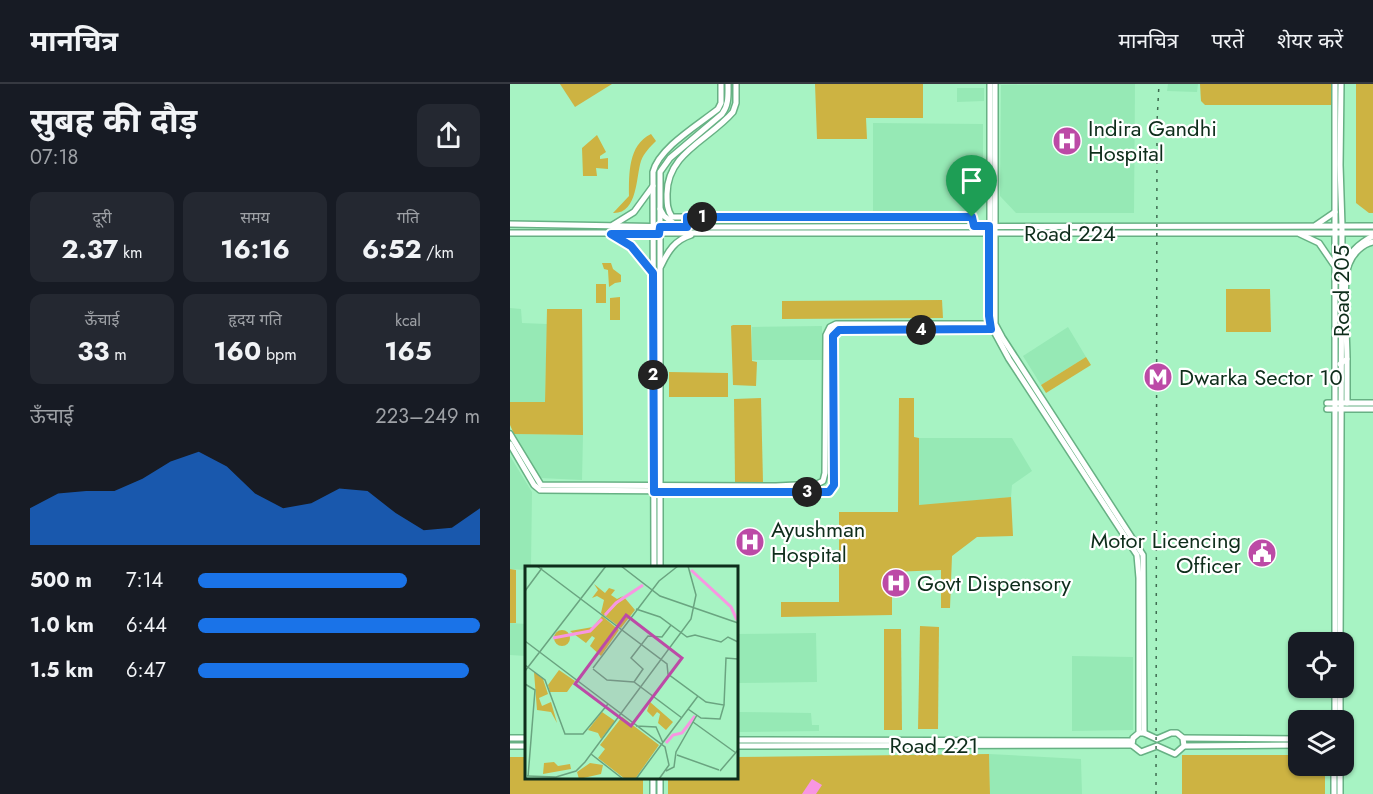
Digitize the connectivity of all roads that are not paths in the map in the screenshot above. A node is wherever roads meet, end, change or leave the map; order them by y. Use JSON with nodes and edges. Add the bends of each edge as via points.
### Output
{"nodes":[{"id":1,"x":722,"y":84,"type":"edge"},
{"id":2,"x":728,"y":84,"type":"edge"},
{"id":3,"x":736,"y":84,"type":"edge"},
{"id":4,"x":990,"y":84,"type":"edge"},
{"id":5,"x":995,"y":84,"type":"edge"},
{"id":6,"x":1335,"y":84,"type":"edge"},
{"id":7,"x":1341,"y":84,"type":"edge"},
{"id":8,"x":653,"y":186,"type":"junction"},
{"id":9,"x":660,"y":207,"type":"junction"},
{"id":10,"x":1335,"y":212,"type":"junction"},
{"id":11,"x":687,"y":217,"type":"junction"},
{"id":12,"x":510,"y":224,"type":"edge"},
{"id":13,"x":611,"y":226,"type":"junction"},
{"id":14,"x":652,"y":226,"type":"junction"},
{"id":15,"x":974,"y":226,"type":"junction"},
{"id":16,"x":992,"y":226,"type":"junction"},
{"id":17,"x":1315,"y":226,"type":"junction"},
{"id":18,"x":1339,"y":226,"type":"junction"},
{"id":19,"x":1373,"y":226,"type":"edge"},
{"id":20,"x":660,"y":227,"type":"junction"},
{"id":21,"x":680,"y":227,"type":"junction"},
{"id":22,"x":687,"y":227,"type":"junction"},
{"id":23,"x":510,"y":233,"type":"edge"},
{"id":24,"x":1297,"y":233,"type":"junction"},
{"id":25,"x":1338,"y":233,"type":"junction"},
{"id":26,"x":611,"y":234,"type":"junction"},
{"id":27,"x":656,"y":234,"type":"junction"},
{"id":28,"x":695,"y":234,"type":"junction"},
{"id":29,"x":992,"y":234,"type":"junction"},
{"id":30,"x":1373,"y":235,"type":"edge"},
{"id":31,"x":1373,"y":242,"type":"edge"},
{"id":32,"x":1335,"y":267,"type":"junction"},
{"id":33,"x":659,"y":270,"type":"junction"},
{"id":34,"x":1341,"y":271,"type":"junction"},
{"id":35,"x":653,"y":273,"type":"junction"},
{"id":36,"x":993,"y":326,"type":"junction"},
{"id":37,"x":1347,"y":358,"type":"junction"},
{"id":38,"x":1341,"y":364,"type":"junction"},
{"id":39,"x":1347,"y":402,"type":"junction"},
{"id":40,"x":1373,"y":402,"type":"edge"},
{"id":41,"x":1327,"y":406,"type":"dead end"},
{"id":42,"x":1337,"y":406,"type":"junction"},
{"id":43,"x":1373,"y":409,"type":"edge"},
{"id":44,"x":510,"y":434,"type":"edge"},
{"id":45,"x":510,"y":444,"type":"edge"},
{"id":46,"x":657,"y":485,"type":"junction"},
{"id":47,"x":657,"y":492,"type":"junction"},
{"id":48,"x":654,"y":566,"type":"edge"},
{"id":49,"x":660,"y":566,"type":"edge"},
{"id":50,"x":1335,"y":632,"type":"edge"},
{"id":51,"x":1340,"y":632,"type":"edge"},
{"id":52,"x":1142,"y":733,"type":"junction"},
{"id":53,"x":740,"y":738,"type":"edge"},
{"id":54,"x":1183,"y":738,"type":"junction"},
{"id":55,"x":1288,"y":739,"type":"edge"},
{"id":56,"x":1132,"y":743,"type":"junction"},
{"id":57,"x":1288,"y":745,"type":"edge"},
{"id":58,"x":1184,"y":746,"type":"junction"},
{"id":59,"x":738,"y":747,"type":"edge"},
{"id":60,"x":1335,"y":776,"type":"edge"},
{"id":61,"x":1337,"y":776,"type":"edge"},
{"id":62,"x":1334,"y":794,"type":"edge"},
{"id":63,"x":1340,"y":794,"type":"edge"}],
"edges":[{"from":1,"to":8,"type":"main road","via":[[718,109],[655,163]]},
{"from":2,"to":9,"type":"main road","via":[[728,100],[722,114],[664,163],[660,172]]},
{"from":3,"to":11,"type":"main road","via":[[733,112],[677,160],[669,175],[668,212],[674,218]]},
{"from":4,"to":16,"type":"main road"},
{"from":5,"to":16,"type":"main road"},
{"from":6,"to":10,"type":"main road","name":"Road 205"},
{"from":7,"to":18,"type":"main road","name":"Road 205"},
{"from":8,"to":13,"type":"main road","via":[[634,212]]},
{"from":8,"to":14,"type":"main road"},
{"from":9,"to":20,"type":"main road"},
{"from":9,"to":21,"type":"main road","via":[[665,217]]},
{"from":10,"to":17,"type":"main road"},
{"from":10,"to":18,"type":"main road","name":"Road 205"},
{"from":11,"to":15,"type":"main road","via":[[970,217]]},
{"from":11,"to":22,"type":"main road"},
{"from":12,"to":13,"type":"main road","name":"Road 224"},
{"from":13,"to":14,"type":"main road","name":"Road 224"},
{"from":14,"to":20,"type":"main road","name":"Road 224"},
{"from":14,"to":27,"type":"main road"},
{"from":15,"to":16,"type":"main road","name":"Road 224"},
{"from":15,"to":22,"type":"main road","name":"Road 224"},
{"from":16,"to":17,"type":"main road","name":"Road 224"},
{"from":16,"to":29,"type":"main road"},
{"from":17,"to":18,"type":"main road","name":"Road 224"},
{"from":18,"to":19,"type":"main road","name":"Road 224"},
{"from":18,"to":25,"type":"main road","name":"Road 205"},
{"from":20,"to":21,"type":"main road","name":"Road 224"},
{"from":20,"to":27,"type":"main road"},
{"from":21,"to":22,"type":"main road","name":"Road 224"},
{"from":23,"to":26,"type":"main road","name":"Road 224"},
{"from":24,"to":25,"type":"main road","name":"Road 224"},
{"from":24,"to":29,"type":"main road","name":"Road 224"},
{"from":24,"to":32,"type":"main road","via":[[1319,243]]},
{"from":25,"to":30,"type":"main road","name":"Road 224"},
{"from":25,"to":32,"type":"main road","name":"Road 205"},
{"from":25,"to":34,"type":"main road","name":"Road 205"},
{"from":26,"to":27,"type":"main road","name":"Road 224"},
{"from":26,"to":35,"type":"main road","via":[[631,246]]},
{"from":27,"to":28,"type":"main road","name":"Road 224"},
{"from":27,"to":33,"type":"main road"},
{"from":27,"to":35,"type":"main road"},
{"from":28,"to":29,"type":"main road","name":"Road 224"},
{"from":28,"to":33,"type":"main road","via":[[674,244]]},
{"from":29,"to":36,"type":"main road"},
{"from":30,"to":34,"type":"main road","via":[[1346,258]]},
{"from":31,"to":37,"type":"main road","via":[[1357,251],[1348,270]]},
{"from":32,"to":42,"type":"main road","name":"Road 205"},
{"from":33,"to":46,"type":"main road"},
{"from":34,"to":38,"type":"main road","name":"Road 205"},
{"from":35,"to":46,"type":"main road"},
{"from":36,"to":46,"type":"main road","via":[[836,324],[825,335],[825,473],[820,483]]},
{"from":36,"to":47,"type":"main road","via":[[836,332],[834,485],[829,492]]},
{"from":36,"to":52,"type":"main road","via":[[1143,555]]},
{"from":37,"to":38,"type":"main road"},
{"from":37,"to":39,"type":"main road"},
{"from":38,"to":42,"type":"main road","name":"Road 205"},
{"from":39,"to":40,"type":"main road"},
{"from":39,"to":42,"type":"main road"},
{"from":41,"to":42,"type":"main road"},
{"from":42,"to":43,"type":"main road"},
{"from":42,"to":50,"type":"main road","name":"Road 205"},
{"from":42,"to":51,"type":"main road","name":"Road 205"},
{"from":44,"to":46,"type":"main road","via":[[541,485]]},
{"from":45,"to":47,"type":"main road","via":[[540,490]]},
{"from":46,"to":47,"type":"main road"},
{"from":47,"to":48,"type":"main road"},
{"from":47,"to":49,"type":"main road"},
{"from":52,"to":54,"type":"main road","via":[[1157,739],[1174,732]]},
{"from":52,"to":56,"type":"main road","via":[[1134,736]]},
{"from":53,"to":56,"type":"main road","name":"Road 221"},
{"from":54,"to":55,"type":"main road"},
{"from":54,"to":58,"type":"main road"},
{"from":56,"to":58,"type":"main road","via":[[1141,752],[1159,746],[1175,754]]},
{"from":56,"to":59,"type":"main road","name":"Road 221"},
{"from":57,"to":58,"type":"main road"},
{"from":60,"to":62,"type":"main road"},
{"from":61,"to":63,"type":"main road"}]}
